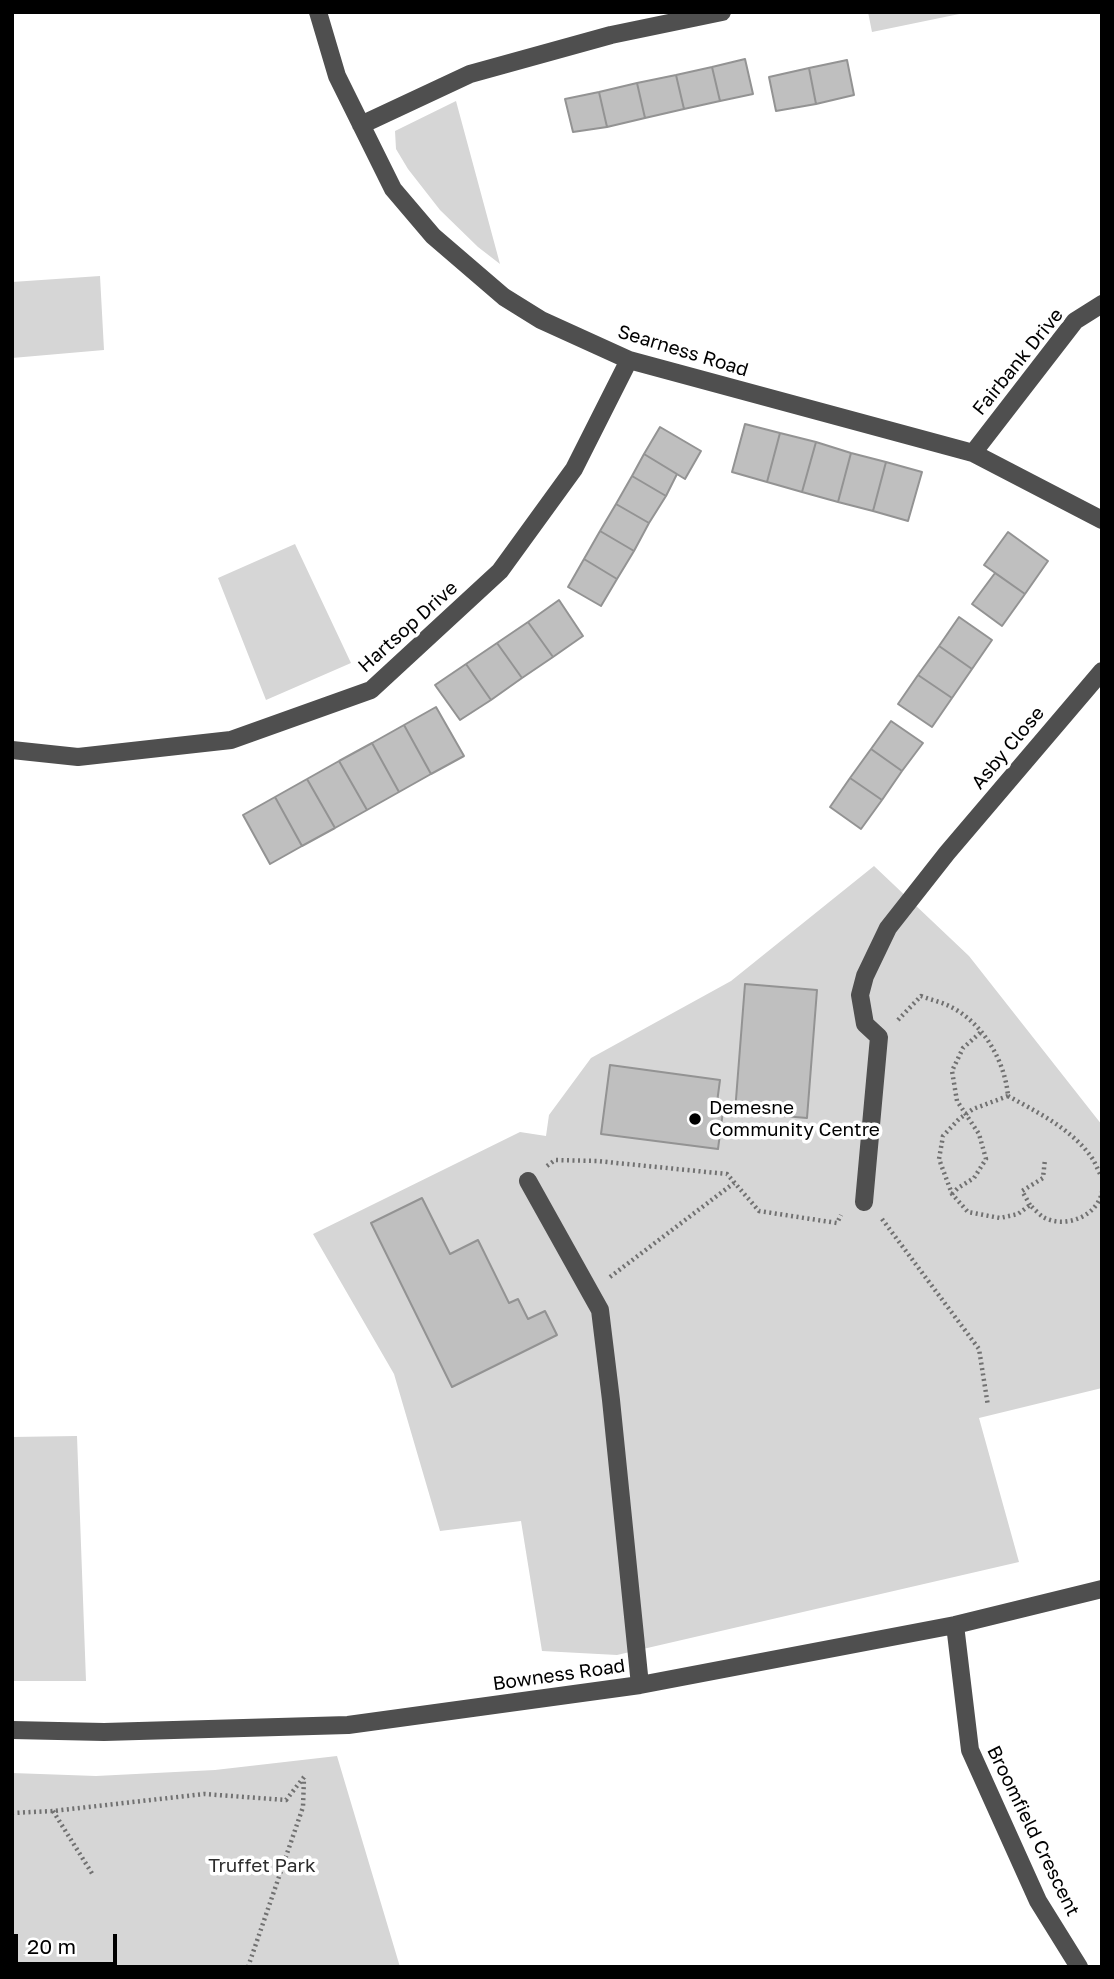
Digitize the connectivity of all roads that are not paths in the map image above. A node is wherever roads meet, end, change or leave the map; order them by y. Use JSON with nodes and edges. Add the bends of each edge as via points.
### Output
{"nodes":[{"id":1,"x":318,"y":12,"type":"edge"},
{"id":2,"x":722,"y":12,"type":"edge"},
{"id":3,"x":360,"y":125,"type":"junction"},
{"id":4,"x":1102,"y":304,"type":"edge"},
{"id":5,"x":629,"y":360,"type":"junction"},
{"id":6,"x":973,"y":453,"type":"junction"},
{"id":7,"x":1102,"y":520,"type":"edge"},
{"id":8,"x":1102,"y":671,"type":"edge"},
{"id":9,"x":12,"y":750,"type":"edge"},
{"id":10,"x":528,"y":1181,"type":"road end"},
{"id":11,"x":864,"y":1202,"type":"road end"},
{"id":12,"x":1102,"y":1589,"type":"edge"},
{"id":13,"x":955,"y":1625,"type":"junction"},
{"id":14,"x":640,"y":1685,"type":"junction"},
{"id":15,"x":12,"y":1730,"type":"edge"},
{"id":16,"x":1079,"y":1967,"type":"edge"}],
"edges":[{"from":1,"to":3,"type":"street","name":"Searness Road","via":[[337,76]]},
{"from":2,"to":3,"type":"street","via":[[611,35],[470,74]]},
{"from":3,"to":5,"type":"street","name":"Searness Road","via":[[393,189],[433,236],[504,297],[541,320]]},
{"from":4,"to":6,"type":"street","name":"Fairbank Drive","via":[[1075,321]]},
{"from":5,"to":6,"type":"street","name":"Searness Road"},
{"from":5,"to":9,"type":"street","name":"Hartsop Drive","via":[[574,469],[500,571],[371,690],[230,740],[78,757]]},
{"from":6,"to":7,"type":"street","name":"Searness Road"},
{"from":8,"to":11,"type":"street","name":"Asby Close","via":[[888,928],[865,976],[860,995],[866,1024],[879,1037]]},
{"from":10,"to":14,"type":"street","via":[[600,1310]]},
{"from":12,"to":13,"type":"street","name":"Bowness Road"},
{"from":13,"to":14,"type":"street","name":"Bowness Road"},
{"from":13,"to":16,"type":"street","name":"Broomfield Crescent","via":[[970,1750],[1038,1901]]},
{"from":14,"to":15,"type":"street","name":"Bowness Road","via":[[348,1725]]}]}
